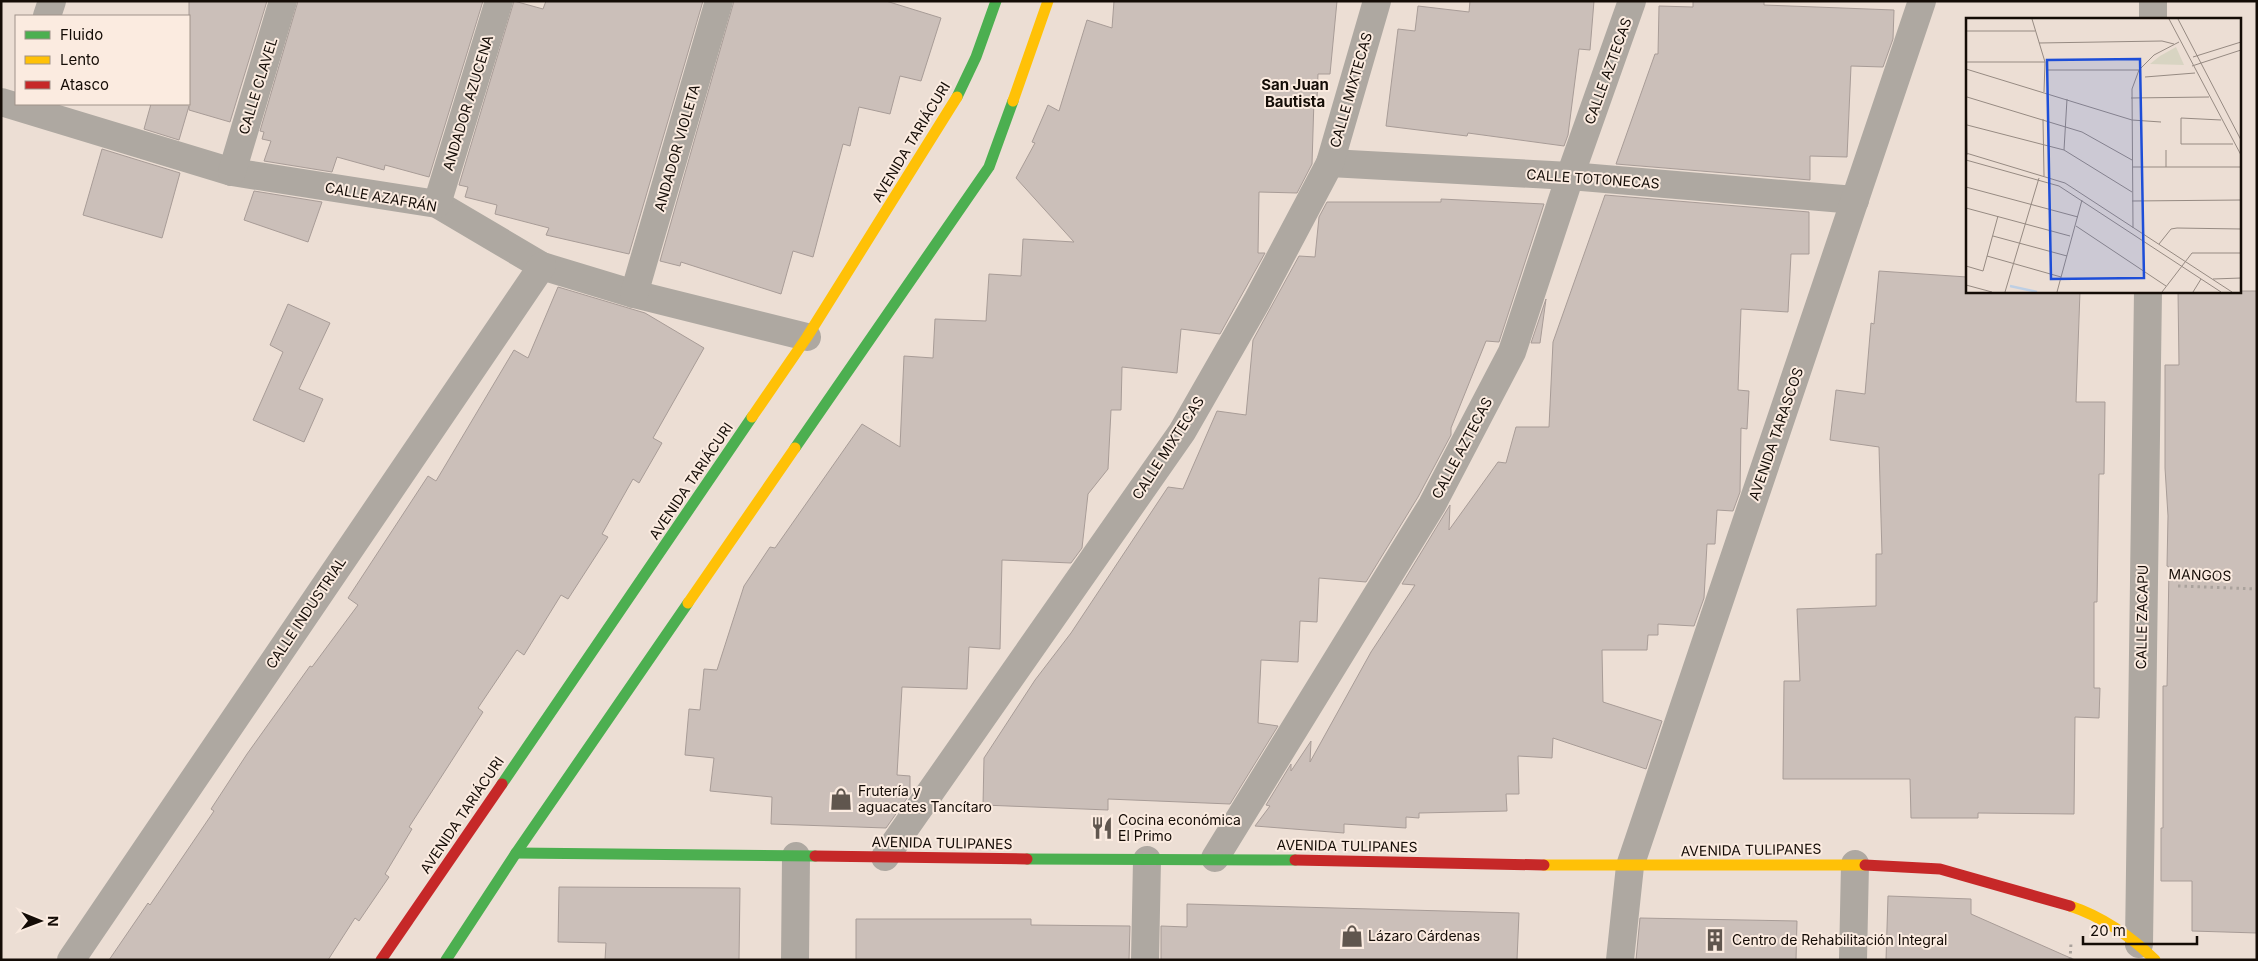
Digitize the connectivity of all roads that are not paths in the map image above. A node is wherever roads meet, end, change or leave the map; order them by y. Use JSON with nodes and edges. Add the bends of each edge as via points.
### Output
{"nodes":[{"id":1,"x":52,"y":1,"type":"edge"},
{"id":2,"x":283,"y":1,"type":"edge"},
{"id":3,"x":499,"y":1,"type":"edge"},
{"id":4,"x":720,"y":1,"type":"edge"},
{"id":5,"x":996,"y":1,"type":"edge"},
{"id":6,"x":1048,"y":1,"type":"edge"},
{"id":7,"x":1377,"y":1,"type":"edge"},
{"id":8,"x":1632,"y":1,"type":"edge"},
{"id":9,"x":1922,"y":1,"type":"edge"},
{"id":10,"x":2153,"y":1,"type":"edge"},
{"id":11,"x":47,"y":15,"type":"edge"},
{"id":12,"x":2153,"y":18,"type":"edge"},
{"id":13,"x":16,"y":105,"type":"edge"},
{"id":14,"x":1330,"y":163,"type":"junction"},
{"id":15,"x":232,"y":172,"type":"junction"},
{"id":16,"x":1570,"y":176,"type":"junction"},
{"id":17,"x":1855,"y":200,"type":"junction"},
{"id":18,"x":437,"y":204,"type":"junction"},
{"id":19,"x":542,"y":266,"type":"junction"},
{"id":20,"x":2148,"y":292,"type":"edge"},
{"id":21,"x":634,"y":294,"type":"junction"},
{"id":22,"x":808,"y":337,"type":"junction"},
{"id":23,"x":516,"y":853,"type":"junction"},
{"id":24,"x":796,"y":856,"type":"junction"},
{"id":25,"x":885,"y":857,"type":"junction"},
{"id":26,"x":1215,"y":858,"type":"junction"},
{"id":27,"x":1147,"y":860,"type":"junction"},
{"id":28,"x":1854,"y":864,"type":"junction"},
{"id":29,"x":1630,"y":866,"type":"junction"},
{"id":30,"x":2147,"y":952,"type":"edge"},
{"id":31,"x":70,"y":960,"type":"edge"},
{"id":32,"x":381,"y":960,"type":"edge"},
{"id":33,"x":446,"y":960,"type":"edge"},
{"id":34,"x":795,"y":960,"type":"edge"},
{"id":35,"x":1145,"y":960,"type":"edge"},
{"id":36,"x":1620,"y":960,"type":"edge"},
{"id":37,"x":1853,"y":960,"type":"edge"}],
"edges":[{"from":1,"to":11,"type":"street"},
{"from":2,"to":15,"type":"street","name":"CALLE CLAVEL"},
{"from":3,"to":18,"type":"street","name":"ANDADOR AZUCENA"},
{"from":4,"to":21,"type":"street","name":"ANDADOR VIOLETA"},
{"from":5,"to":22,"type":"street","name":"AVENIDA TARIÁCURI","via":[[976,57],[954,103]]},
{"from":6,"to":23,"type":"street","via":[[989,167]]},
{"from":7,"to":14,"type":"street","name":"CALLE MIXTECAS"},
{"from":8,"to":16,"type":"street","name":"CALLE AZTECAS"},
{"from":9,"to":17,"type":"street","name":"AVENIDA TARASCOS"},
{"from":10,"to":12,"type":"street"},
{"from":13,"to":15,"type":"street","name":"CALLE AZAFRÁN"},
{"from":14,"to":16,"type":"street","name":"CALLE TOTONECAS"},
{"from":14,"to":25,"type":"street","name":"CALLE MIXTECAS","via":[[1258,301],[1182,432]]},
{"from":15,"to":18,"type":"street","name":"CALLE AZAFRÁN"},
{"from":16,"to":17,"type":"street","name":"CALLE TOTONECAS"},
{"from":16,"to":26,"type":"street","name":"CALLE AZTECAS","via":[[1512,352],[1432,505]]},
{"from":17,"to":29,"type":"street","name":"AVENIDA TARASCOS"},
{"from":18,"to":19,"type":"street","name":"CALLE AZAFRÁN"},
{"from":19,"to":21,"type":"street","name":"CALLE AZAFRÁN"},
{"from":19,"to":31,"type":"street","name":"CALLE INDUSTRIAL"},
{"from":20,"to":30,"type":"street","name":"CALLE ZACAPU","via":[[2142,584]]},
{"from":21,"to":22,"type":"street","name":"CALLE AZAFRÁN"},
{"from":22,"to":32,"type":"street","name":"AVENIDA TARIÁCURI"},
{"from":23,"to":24,"type":"street","name":"AVENIDA TULIPANES"},
{"from":23,"to":33,"type":"street"},
{"from":24,"to":25,"type":"street","name":"AVENIDA TULIPANES"},
{"from":24,"to":34,"type":"street"},
{"from":25,"to":27,"type":"street","name":"AVENIDA TULIPANES"},
{"from":26,"to":27,"type":"street","name":"AVENIDA TULIPANES"},
{"from":26,"to":29,"type":"street","name":"AVENIDA TULIPANES"},
{"from":27,"to":35,"type":"street"},
{"from":28,"to":29,"type":"street","name":"AVENIDA TULIPANES"},
{"from":28,"to":30,"type":"street","name":"AVENIDA TULIPANES","via":[[1940,869],[2075,908],[2099,919]]},
{"from":28,"to":37,"type":"street"},
{"from":29,"to":36,"type":"street","name":"AVENIDA TARASCOS"}]}
